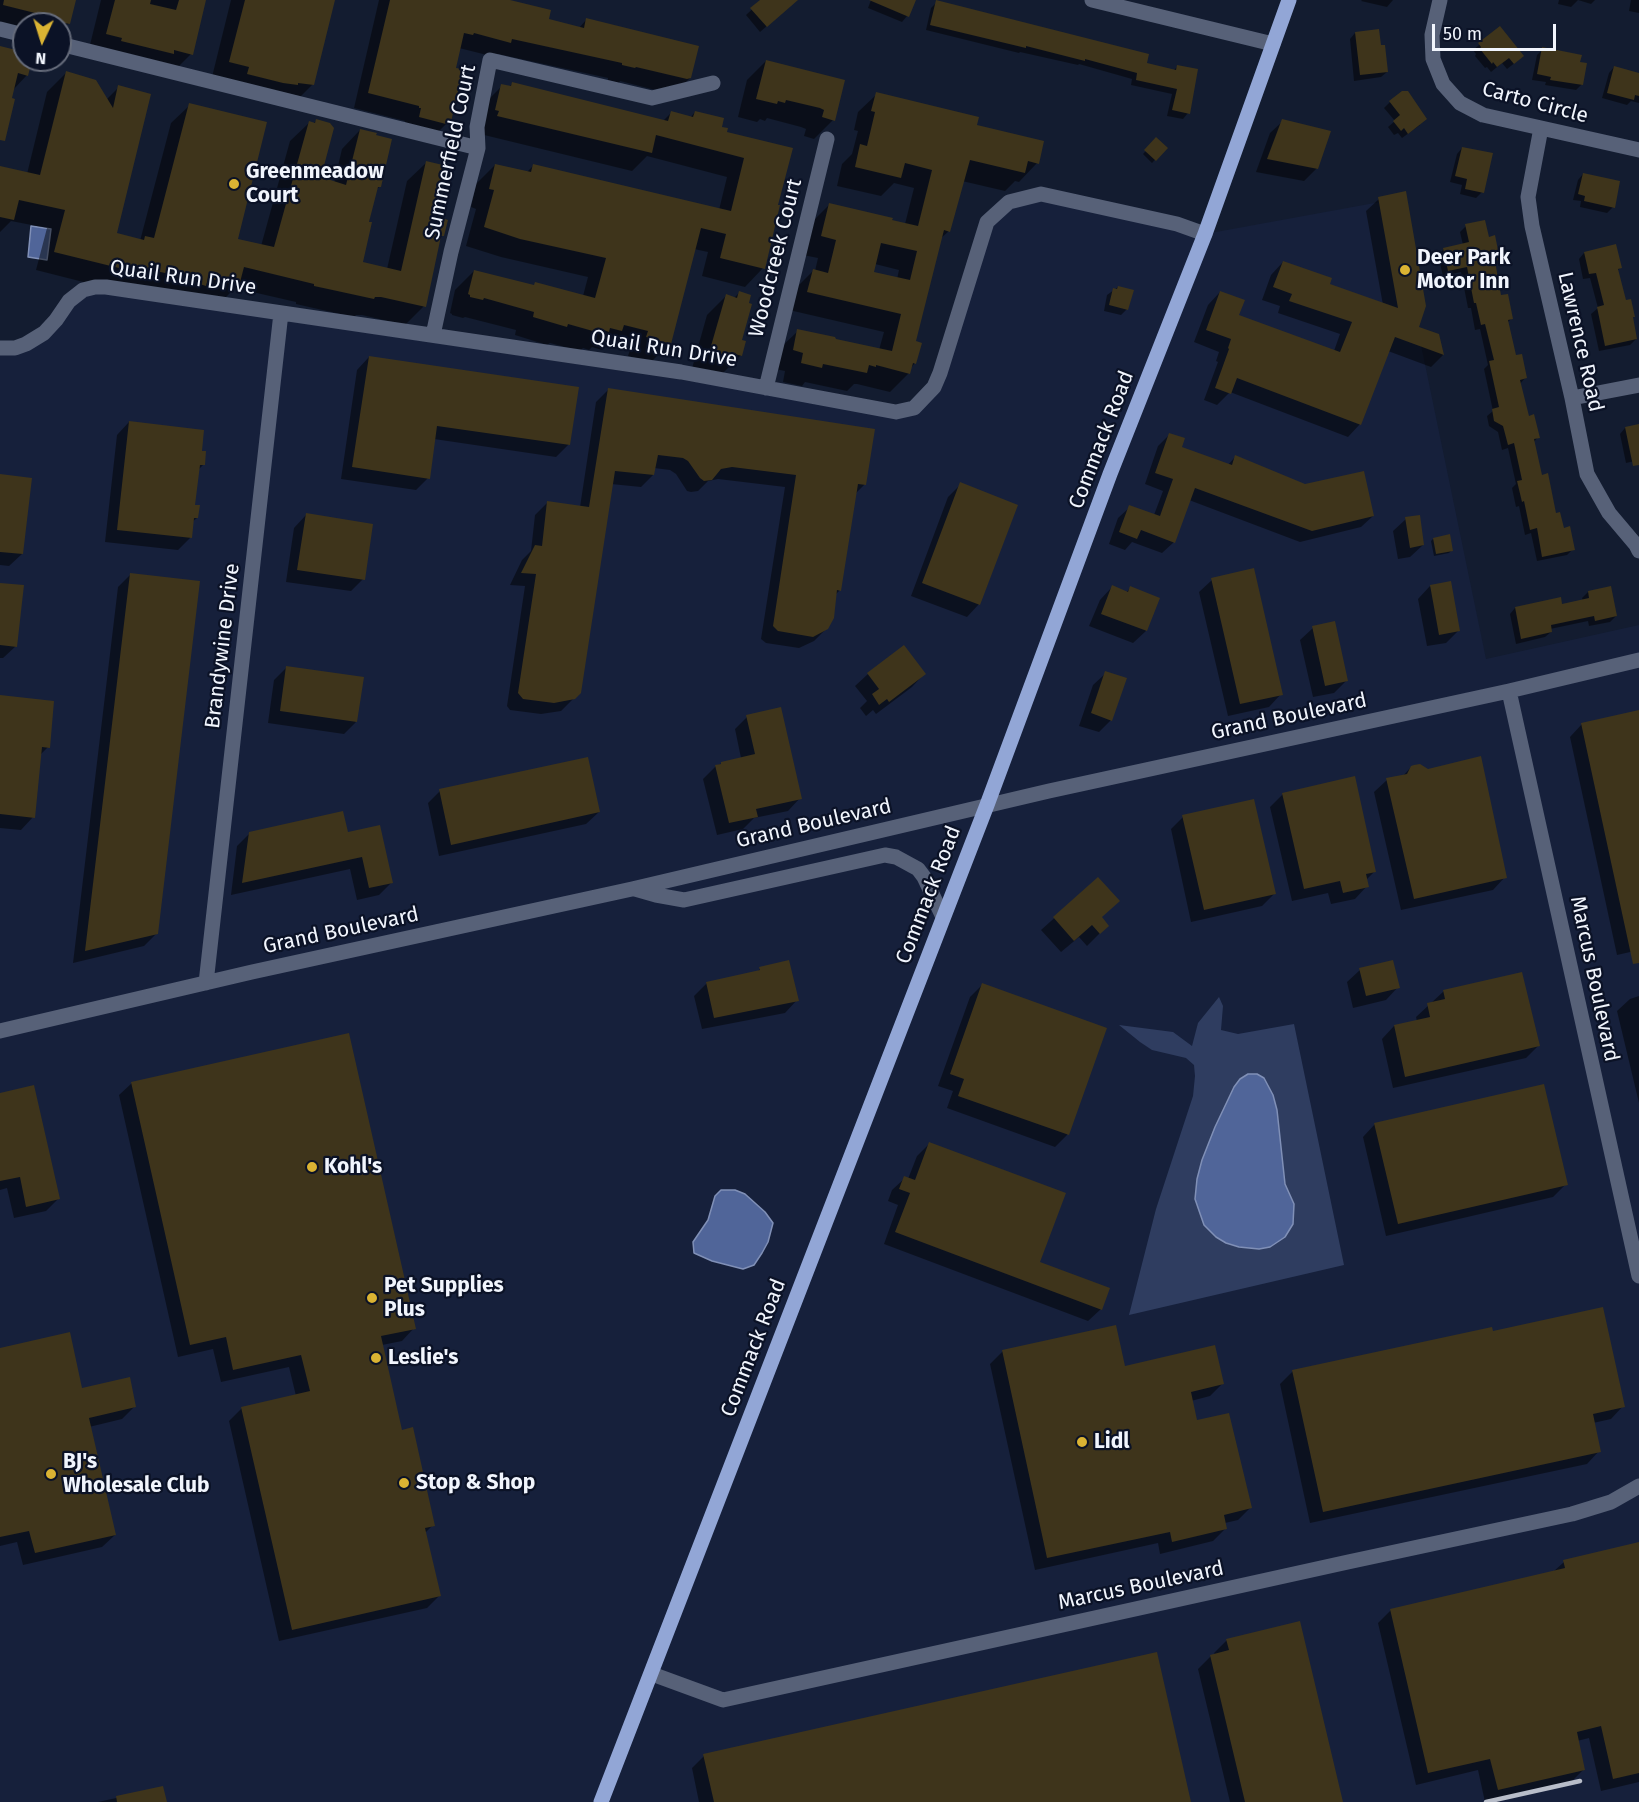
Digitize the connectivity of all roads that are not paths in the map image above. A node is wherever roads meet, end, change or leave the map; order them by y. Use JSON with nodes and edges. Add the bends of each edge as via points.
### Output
{"nodes":[{"id":1,"x":1289,"y":0,"type":"edge"},
{"id":2,"x":1440,"y":0,"type":"edge"},
{"id":3,"x":1096,"y":1,"type":"edge"},
{"id":4,"x":1273,"y":44,"type":"junction"},
{"id":5,"x":72,"y":47,"type":"edge"},
{"id":6,"x":713,"y":83,"type":"dead end"},
{"id":7,"x":1541,"y":128,"type":"junction"},
{"id":8,"x":827,"y":139,"type":"dead end"},
{"id":9,"x":478,"y":148,"type":"junction"},
{"id":10,"x":1639,"y":150,"type":"edge"},
{"id":11,"x":1205,"y":234,"type":"junction"},
{"id":12,"x":281,"y":313,"type":"junction"},
{"id":13,"x":434,"y":335,"type":"junction"},
{"id":14,"x":0,"y":348,"type":"edge"},
{"id":15,"x":1639,"y":385,"type":"edge"},
{"id":16,"x":766,"y":388,"type":"junction"},
{"id":17,"x":1572,"y":398,"type":"junction"},
{"id":18,"x":1639,"y":551,"type":"edge"},
{"id":19,"x":1639,"y":660,"type":"edge"},
{"id":20,"x":1509,"y":691,"type":"junction"},
{"id":21,"x":987,"y":805,"type":"junction"},
{"id":22,"x":632,"y":889,"type":"junction"},
{"id":23,"x":943,"y":917,"type":"junction"},
{"id":24,"x":206,"y":983,"type":"junction"},
{"id":25,"x":0,"y":1031,"type":"edge"},
{"id":26,"x":1639,"y":1276,"type":"edge"},
{"id":27,"x":1639,"y":1486,"type":"edge"},
{"id":28,"x":651,"y":1674,"type":"junction"},
{"id":29,"x":602,"y":1802,"type":"edge"}],
"edges":[{"from":1,"to":4,"type":"main road","name":"Commack Road"},
{"from":2,"to":7,"type":"street","name":"Carto Circle","via":[[1432,35],[1433,59],[1443,84],[1460,103],[1483,115]]},
{"from":3,"to":4,"type":"street"},
{"from":4,"to":11,"type":"main road","name":"Commack Road"},
{"from":5,"to":9,"type":"street"},
{"from":6,"to":9,"type":"street","name":"Summerfield Court","via":[[652,98],[490,60],[477,127]]},
{"from":7,"to":10,"type":"street","name":"Carto Circle"},
{"from":7,"to":17,"type":"street","name":"Lawrence Road","via":[[1528,197]]},
{"from":8,"to":16,"type":"street","name":"Woodcreek Court"},
{"from":9,"to":13,"type":"street","name":"Summerfield Court"},
{"from":11,"to":16,"type":"street","name":"Quail Run Drive","via":[[1177,224],[1041,194],[1009,202],[987,222],[940,373],[934,387],[914,408],[896,412]]},
{"from":11,"to":21,"type":"main road","name":"Commack Road","via":[[1110,474]]},
{"from":12,"to":13,"type":"street","name":"Quail Run Drive"},
{"from":12,"to":14,"type":"street","name":"Quail Run Drive","via":[[95,286],[82,290],[44,333],[15,348]]},
{"from":12,"to":24,"type":"street","name":"Brandywine Drive"},
{"from":13,"to":16,"type":"street","name":"Quail Run Drive"},
{"from":15,"to":17,"type":"street"},
{"from":17,"to":18,"type":"street","name":"Lawrence Road","via":[[1587,474],[1609,513]]},
{"from":19,"to":20,"type":"street","name":"Grand Boulevard"},
{"from":20,"to":21,"type":"street","name":"Grand Boulevard"},
{"from":20,"to":26,"type":"street","name":"Marcus Boulevard"},
{"from":21,"to":22,"type":"street","name":"Grand Boulevard"},
{"from":21,"to":23,"type":"main road","name":"Commack Road"},
{"from":22,"to":23,"type":"street","via":[[684,900],[885,855],[918,869]]},
{"from":22,"to":24,"type":"street","name":"Grand Boulevard"},
{"from":23,"to":28,"type":"main road","name":"Commack Road"},
{"from":24,"to":25,"type":"street","name":"Grand Boulevard"},
{"from":27,"to":28,"type":"street","name":"Marcus Boulevard","via":[[1611,1502],[1572,1514],[723,1700]]},
{"from":28,"to":29,"type":"main road","name":"Commack Road"}]}
